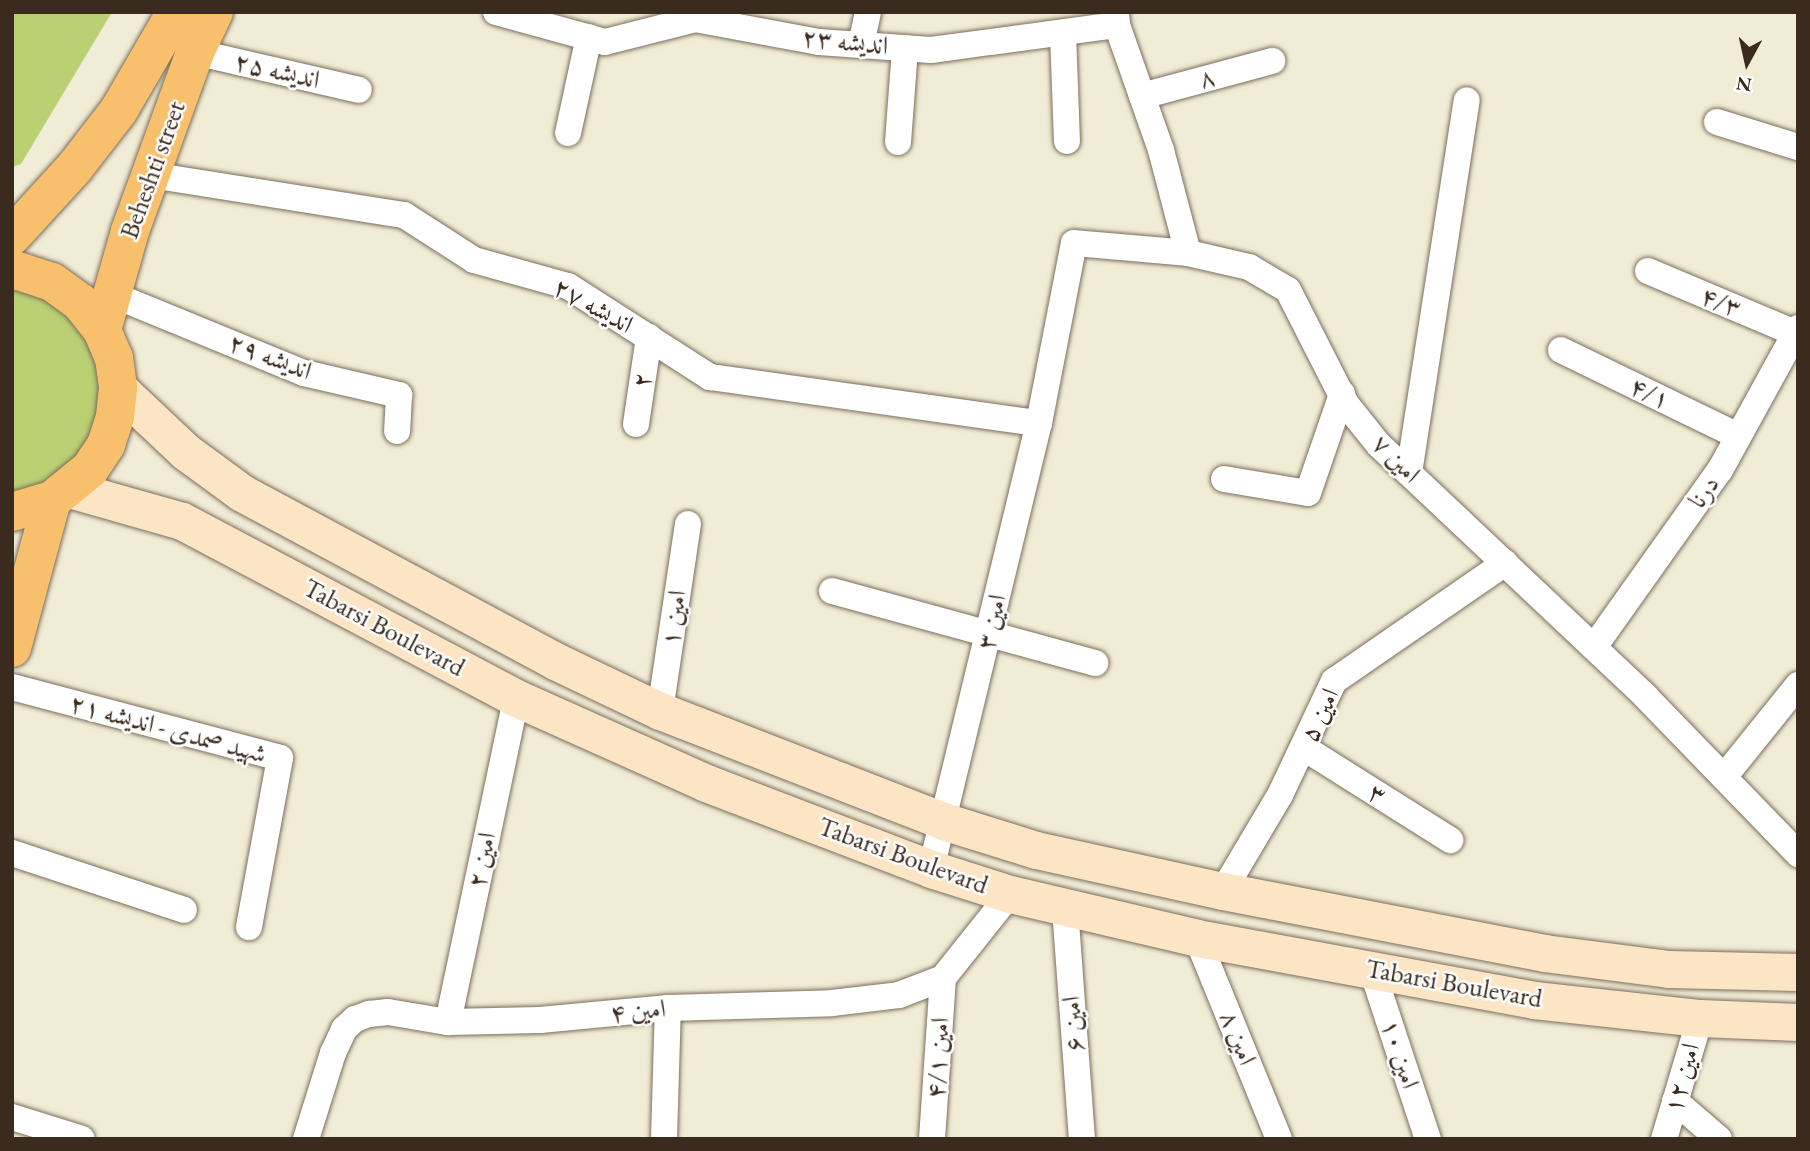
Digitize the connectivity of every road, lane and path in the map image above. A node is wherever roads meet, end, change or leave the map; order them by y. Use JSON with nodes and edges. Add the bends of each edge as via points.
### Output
{"nodes":[{"id":1,"x":176,"y":12,"type":"edge"},
{"id":2,"x":214,"y":12,"type":"edge"},
{"id":3,"x":496,"y":12,"type":"edge"},
{"id":4,"x":867,"y":12,"type":"edge"},
{"id":5,"x":1117,"y":19,"type":"edge"},
{"id":6,"x":1063,"y":33,"type":"junction"},
{"id":7,"x":589,"y":37,"type":"junction"},
{"id":8,"x":861,"y":45,"type":"junction"},
{"id":9,"x":905,"y":48,"type":"junction"},
{"id":10,"x":195,"y":52,"type":"junction"},
{"id":11,"x":1272,"y":61,"type":"dead end"},
{"id":12,"x":359,"y":90,"type":"dead end"},
{"id":13,"x":1142,"y":96,"type":"junction"},
{"id":14,"x":1467,"y":100,"type":"dead end"},
{"id":15,"x":1717,"y":122,"type":"dead end"},
{"id":16,"x":568,"y":133,"type":"dead end"},
{"id":17,"x":1067,"y":141,"type":"dead end"},
{"id":18,"x":898,"y":142,"type":"dead end"},
{"id":19,"x":1798,"y":147,"type":"edge"},
{"id":20,"x":151,"y":175,"type":"junction"},
{"id":21,"x":12,"y":236,"type":"edge"},
{"id":22,"x":1188,"y":253,"type":"junction"},
{"id":23,"x":12,"y":270,"type":"edge"},
{"id":24,"x":1648,"y":271,"type":"dead end"},
{"id":25,"x":107,"y":312,"type":"junction"},
{"id":26,"x":1796,"y":330,"type":"edge"},
{"id":27,"x":649,"y":337,"type":"junction"},
{"id":28,"x":1561,"y":349,"type":"dead end"},
{"id":29,"x":118,"y":388,"type":"junction"},
{"id":30,"x":1342,"y":394,"type":"junction"},
{"id":31,"x":1039,"y":423,"type":"junction"},
{"id":32,"x":636,"y":424,"type":"dead end"},
{"id":33,"x":397,"y":430,"type":"dead end"},
{"id":34,"x":1738,"y":436,"type":"junction"},
{"id":35,"x":1409,"y":473,"type":"junction"},
{"id":36,"x":1224,"y":479,"type":"dead end"},
{"id":37,"x":60,"y":495,"type":"junction"},
{"id":38,"x":12,"y":512,"type":"edge"},
{"id":39,"x":688,"y":524,"type":"dead end"},
{"id":40,"x":1505,"y":563,"type":"junction"},
{"id":41,"x":832,"y":591,"type":"dead end"},
{"id":42,"x":989,"y":636,"type":"junction"},
{"id":43,"x":1594,"y":647,"type":"junction"},
{"id":44,"x":12,"y":648,"type":"edge"},
{"id":45,"x":1095,"y":663,"type":"dead end"},
{"id":46,"x":1798,"y":685,"type":"edge"},
{"id":47,"x":12,"y":687,"type":"edge"},
{"id":48,"x":516,"y":698,"type":"junction"},
{"id":49,"x":660,"y":711,"type":"junction"},
{"id":50,"x":1304,"y":748,"type":"junction"},
{"id":51,"x":1724,"y":778,"type":"junction"},
{"id":52,"x":943,"y":821,"type":"junction"},
{"id":53,"x":1450,"y":840,"type":"dead end"},
{"id":54,"x":12,"y":853,"type":"edge"},
{"id":55,"x":1798,"y":854,"type":"edge"},
{"id":56,"x":931,"y":869,"type":"junction"},
{"id":57,"x":1223,"y":891,"type":"junction"},
{"id":58,"x":1010,"y":894,"type":"junction"},
{"id":59,"x":1065,"y":908,"type":"junction"},
{"id":60,"x":184,"y":911,"type":"dead end"},
{"id":61,"x":249,"y":927,"type":"dead end"},
{"id":62,"x":1197,"y":938,"type":"junction"},
{"id":63,"x":1372,"y":970,"type":"junction"},
{"id":64,"x":1798,"y":972,"type":"edge"},
{"id":65,"x":943,"y":978,"type":"junction"},
{"id":66,"x":668,"y":1008,"type":"junction"},
{"id":67,"x":1700,"y":1018,"type":"junction"},
{"id":68,"x":448,"y":1022,"type":"junction"},
{"id":69,"x":1798,"y":1022,"type":"edge"},
{"id":70,"x":1675,"y":1101,"type":"junction"},
{"id":71,"x":12,"y":1117,"type":"edge"},
{"id":72,"x":82,"y":1139,"type":"edge"},
{"id":73,"x":306,"y":1139,"type":"edge"},
{"id":74,"x":664,"y":1139,"type":"edge"},
{"id":75,"x":932,"y":1139,"type":"edge"},
{"id":76,"x":1082,"y":1139,"type":"edge"},
{"id":77,"x":1279,"y":1139,"type":"edge"},
{"id":78,"x":1427,"y":1139,"type":"edge"},
{"id":79,"x":1664,"y":1139,"type":"edge"},
{"id":80,"x":1719,"y":1139,"type":"edge"}],
"edges":[{"from":1,"to":21,"type":"main road","name":"Beheshti street","via":[[119,110]]},
{"from":2,"to":10,"type":"main road","name":"Beheshti street"},
{"from":3,"to":7,"type":"street","name":"اندیشه ۲۳"},
{"from":4,"to":8,"type":"street"},
{"from":5,"to":6,"type":"street","name":"اندیشه ۲۳"},
{"from":5,"to":13,"type":"street"},
{"from":6,"to":9,"type":"street","name":"اندیشه ۲۳","via":[[931,50]]},
{"from":6,"to":17,"type":"street"},
{"from":7,"to":8,"type":"street","name":"اندیشه ۲۳","via":[[606,42],[695,19],[819,42]]},
{"from":7,"to":16,"type":"street"},
{"from":8,"to":9,"type":"street","name":"اندیشه ۲۳"},
{"from":9,"to":18,"type":"street"},
{"from":10,"to":12,"type":"street","name":"اندیشه ۲۵"},
{"from":10,"to":20,"type":"main road","name":"Beheshti street"},
{"from":11,"to":13,"type":"street","name":"۸"},
{"from":13,"to":22,"type":"street"},
{"from":14,"to":35,"type":"street"},
{"from":15,"to":19,"type":"street"},
{"from":20,"to":25,"type":"main road","name":"Beheshti street"},
{"from":20,"to":27,"type":"street","name":"اندیشه ۲۷","via":[[404,215],[474,260],[568,286]]},
{"from":22,"to":30,"type":"street","name":"امین ۷","via":[[1250,267],[1289,290]]},
{"from":22,"to":31,"type":"street","name":"امین ۳","via":[[1074,243]]},
{"from":23,"to":25,"type":"main road","via":[[52,282],[80,302]]},
{"from":24,"to":26,"type":"street","name":"۴/۳"},
{"from":25,"to":29,"type":"main road"},
{"from":25,"to":33,"type":"street","name":"اندیشه ۲۹","via":[[304,373],[399,394]]},
{"from":26,"to":34,"type":"street","name":"درنا"},
{"from":27,"to":31,"type":"street","name":"اندیشه ۲۷","via":[[710,377]]},
{"from":27,"to":32,"type":"street","name":"۲"},
{"from":28,"to":34,"type":"street","name":"۴/۱"},
{"from":29,"to":37,"type":"main road","via":[[106,444],[90,469]]},
{"from":29,"to":49,"type":"main road","name":"Tabarsi Boulevard","via":[[186,452],[242,493],[555,661]]},
{"from":30,"to":35,"type":"street","name":"امین ۷","via":[[1379,445]]},
{"from":30,"to":36,"type":"street","via":[[1308,493]]},
{"from":31,"to":42,"type":"street","name":"امین ۳"},
{"from":34,"to":43,"type":"street","name":"درنا","via":[[1720,470]]},
{"from":35,"to":40,"type":"street","name":"امین ۷"},
{"from":37,"to":38,"type":"main road"},
{"from":37,"to":44,"type":"main road"},
{"from":37,"to":48,"type":"main road","name":"Tabarsi Boulevard","via":[[182,521]]},
{"from":39,"to":49,"type":"street","name":"امین ۱"},
{"from":40,"to":43,"type":"street","name":"امین ۷"},
{"from":40,"to":50,"type":"street","name":"امین ۵","via":[[1334,681]]},
{"from":41,"to":42,"type":"street"},
{"from":42,"to":45,"type":"street"},
{"from":42,"to":52,"type":"street","name":"امین ۳"},
{"from":43,"to":51,"type":"street","name":"امین ۷"},
{"from":46,"to":51,"type":"street"},
{"from":47,"to":61,"type":"street","name":"شهید صمدی - اندیشه ۲۱","via":[[280,758]]},
{"from":48,"to":56,"type":"main road","name":"Tabarsi Boulevard","via":[[706,783]]},
{"from":48,"to":68,"type":"street","name":"امین ۲"},
{"from":49,"to":52,"type":"main road","name":"Tabarsi Boulevard"},
{"from":50,"to":53,"type":"street","name":"۳"},
{"from":50,"to":57,"type":"street","name":"امین ۵"},
{"from":51,"to":55,"type":"street","name":"امین ۷"},
{"from":52,"to":56,"type":"street","name":"امین ۳"},
{"from":52,"to":57,"type":"main road","name":"Tabarsi Boulevard","via":[[1036,850]]},
{"from":54,"to":60,"type":"street"},
{"from":56,"to":58,"type":"main road","name":"Tabarsi Boulevard"},
{"from":57,"to":64,"type":"main road","name":"Tabarsi Boulevard","via":[[1544,953],[1669,969]]},
{"from":58,"to":59,"type":"main road","name":"Tabarsi Boulevard"},
{"from":58,"to":65,"type":"street"},
{"from":59,"to":62,"type":"main road","name":"Tabarsi Boulevard"},
{"from":59,"to":76,"type":"street","name":"امین ۶"},
{"from":62,"to":63,"type":"main road","name":"Tabarsi Boulevard"},
{"from":62,"to":77,"type":"street","name":"امین ۸"},
{"from":63,"to":67,"type":"main road","name":"Tabarsi Boulevard","via":[[1534,1000]]},
{"from":63,"to":78,"type":"street","name":"امین ۱۰"},
{"from":65,"to":66,"type":"street","name":"امین ۴","via":[[899,995],[832,1003]]},
{"from":65,"to":75,"type":"street","name":"امین ۴/۱"},
{"from":66,"to":68,"type":"street","name":"امین ۴","via":[[540,1020]]},
{"from":66,"to":74,"type":"street"},
{"from":67,"to":69,"type":"main road","name":"Tabarsi Boulevard"},
{"from":67,"to":70,"type":"street","name":"امین ۱۲"},
{"from":68,"to":73,"type":"street","name":"امین ۴","via":[[388,1013],[355,1019],[344,1029],[333,1053]]},
{"from":70,"to":79,"type":"street","name":"امین ۱۲"},
{"from":70,"to":80,"type":"street"},
{"from":71,"to":72,"type":"street"}]}
